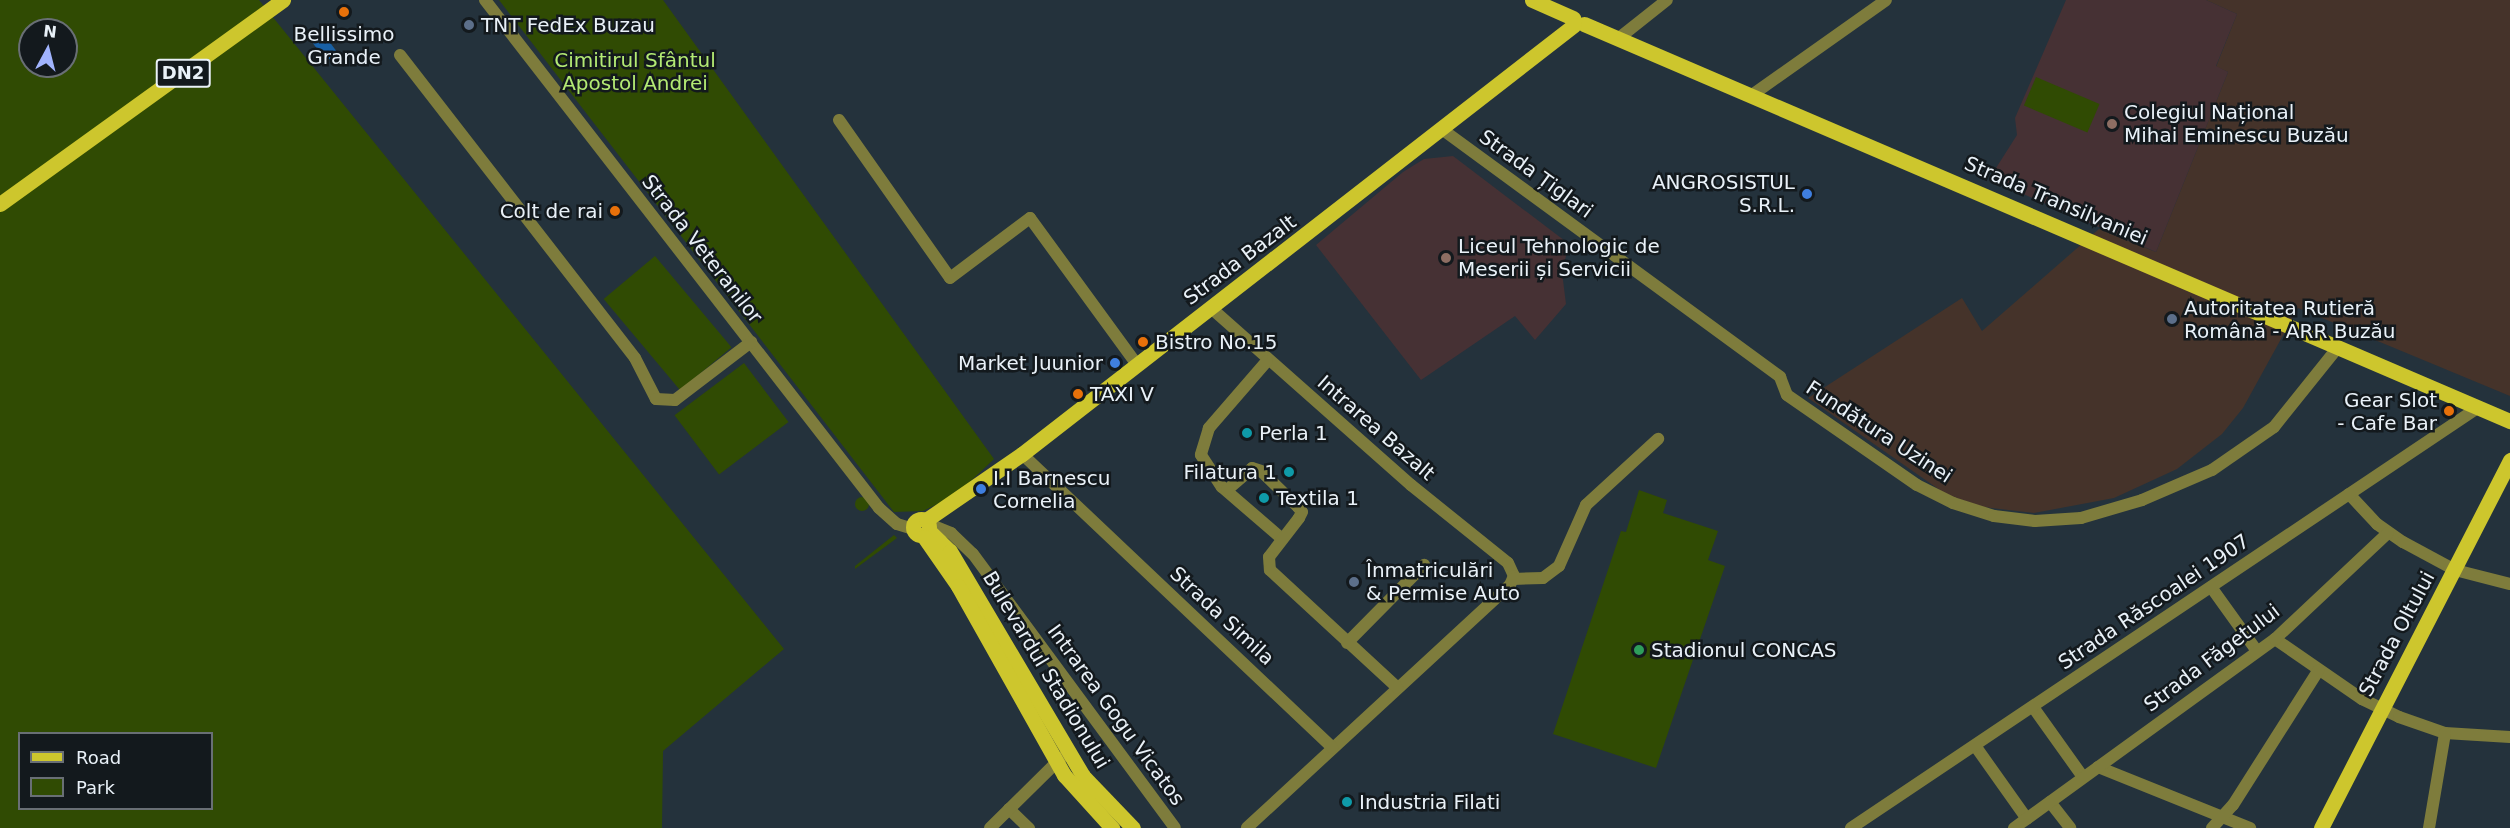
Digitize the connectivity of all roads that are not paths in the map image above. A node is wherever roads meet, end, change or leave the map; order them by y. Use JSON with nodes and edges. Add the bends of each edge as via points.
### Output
{"nodes":[{"id":1,"x":270,"y":0,"type":"edge"},
{"id":2,"x":283,"y":0,"type":"edge"},
{"id":3,"x":485,"y":0,"type":"edge"},
{"id":4,"x":1532,"y":0,"type":"edge"},
{"id":5,"x":1666,"y":0,"type":"edge"},
{"id":6,"x":1886,"y":0,"type":"edge"},
{"id":7,"x":1577,"y":22,"type":"junction"},
{"id":8,"x":1619,"y":38,"type":"junction"},
{"id":9,"x":400,"y":55,"type":"dead end"},
{"id":10,"x":1752,"y":95,"type":"junction"},
{"id":11,"x":839,"y":120,"type":"dead end"},
{"id":12,"x":1443,"y":129,"type":"junction"},
{"id":13,"x":82,"y":143,"type":"junction"},
{"id":14,"x":0,"y":204,"type":"edge"},
{"id":15,"x":1211,"y":308,"type":"junction"},
{"id":16,"x":751,"y":342,"type":"junction"},
{"id":17,"x":2337,"y":347,"type":"junction"},
{"id":18,"x":1267,"y":360,"type":"junction"},
{"id":19,"x":1137,"y":365,"type":"junction"},
{"id":20,"x":1780,"y":377,"type":"joint"},
{"id":21,"x":2479,"y":407,"type":"junction"},
{"id":22,"x":2510,"y":421,"type":"edge"},
{"id":23,"x":1658,"y":439,"type":"dead end"},
{"id":24,"x":1022,"y":454,"type":"junction"},
{"id":25,"x":2510,"y":460,"type":"edge"},
{"id":26,"x":1227,"y":490,"type":"junction"},
{"id":27,"x":2349,"y":494,"type":"junction"},
{"id":28,"x":922,"y":527,"type":"junction"},
{"id":29,"x":2388,"y":533,"type":"junction"},
{"id":30,"x":1281,"y":538,"type":"junction"},
{"id":31,"x":1424,"y":564,"type":"dead end"},
{"id":32,"x":2455,"y":570,"type":"junction"},
{"id":33,"x":1513,"y":577,"type":"junction"},
{"id":34,"x":2510,"y":584,"type":"edge"},
{"id":35,"x":2211,"y":587,"type":"junction"},
{"id":36,"x":2275,"y":639,"type":"junction"},
{"id":37,"x":1347,"y":643,"type":"junction"},
{"id":38,"x":2257,"y":651,"type":"junction"},
{"id":39,"x":2318,"y":671,"type":"junction"},
{"id":40,"x":1397,"y":687,"type":"junction"},
{"id":41,"x":2033,"y":707,"type":"junction"},
{"id":42,"x":2382,"y":710,"type":"junction"},
{"id":43,"x":2445,"y":733,"type":"junction"},
{"id":44,"x":2510,"y":737,"type":"edge"},
{"id":45,"x":1332,"y":747,"type":"junction"},
{"id":46,"x":1976,"y":747,"type":"junction"},
{"id":47,"x":1061,"y":758,"type":"junction"},
{"id":48,"x":2098,"y":767,"type":"junction"},
{"id":49,"x":2083,"y":777,"type":"junction"},
{"id":50,"x":2050,"y":802,"type":"junction"},
{"id":51,"x":1009,"y":809,"type":"junction"},
{"id":52,"x":2223,"y":818,"type":"junction"},
{"id":53,"x":2027,"y":819,"type":"junction"},
{"id":54,"x":990,"y":828,"type":"edge"},
{"id":55,"x":1029,"y":828,"type":"edge"},
{"id":56,"x":1112,"y":828,"type":"edge"},
{"id":57,"x":1133,"y":828,"type":"edge"},
{"id":58,"x":1175,"y":828,"type":"edge"},
{"id":59,"x":1247,"y":828,"type":"edge"},
{"id":60,"x":1851,"y":828,"type":"edge"},
{"id":61,"x":2014,"y":828,"type":"edge"},
{"id":62,"x":2070,"y":828,"type":"edge"},
{"id":63,"x":2212,"y":828,"type":"edge"},
{"id":64,"x":2250,"y":828,"type":"edge"},
{"id":65,"x":2321,"y":828,"type":"edge"},
{"id":66,"x":2429,"y":828,"type":"edge"}],
"edges":[{"from":1,"to":13,"type":"main road","number":"DN2","via":[[99,126]]},
{"from":2,"to":13,"type":"main road","number":"DN2","via":[[103,132]]},
{"from":3,"to":16,"type":"street","name":"Strada Veteranilor"},
{"from":4,"to":7,"type":"main road","name":"Strada Transilvaniei"},
{"from":5,"to":8,"type":"street"},
{"from":6,"to":10,"type":"street"},
{"from":7,"to":8,"type":"main road","name":"Strada Transilvaniei"},
{"from":7,"to":12,"type":"main road","name":"Strada Bazalt"},
{"from":8,"to":10,"type":"main road","name":"Strada Transilvaniei"},
{"from":9,"to":16,"type":"street","via":[[635,358],[656,399],[675,400]]},
{"from":10,"to":17,"type":"main road","name":"Strada Transilvaniei"},
{"from":11,"to":19,"type":"street","via":[[950,278],[1030,218]]},
{"from":12,"to":15,"type":"main road","name":"Strada Bazalt"},
{"from":12,"to":20,"type":"street","name":"Strada Țiglari"},
{"from":13,"to":14,"type":"main road","number":"DN2"},
{"from":15,"to":18,"type":"street","name":"Intrarea Bazalt"},
{"from":15,"to":19,"type":"main road","name":"Strada Bazalt"},
{"from":16,"to":28,"type":"street","name":"Strada Veteranilor","via":[[891,520]]},
{"from":17,"to":20,"type":"street","name":"Fundătura Uzinei","via":[[2274,427],[2212,470],[2142,500],[2081,518],[2035,521],[1973,511],[1917,484],[1787,395]]},
{"from":17,"to":21,"type":"main road","name":"Strada Transilvaniei"},
{"from":18,"to":26,"type":"street","via":[[1203,440],[1200,454]]},
{"from":18,"to":33,"type":"street","name":"Intrarea Bazalt","via":[[1508,563]]},
{"from":19,"to":24,"type":"main road","name":"Strada Bazalt"},
{"from":21,"to":22,"type":"main road","name":"Strada Transilvaniei"},
{"from":21,"to":27,"type":"street","name":"Strada Răscoalei 1907"},
{"from":23,"to":33,"type":"street","via":[[1586,505],[1559,566],[1543,578]]},
{"from":24,"to":28,"type":"main road","name":"Strada Bazalt"},
{"from":24,"to":45,"type":"street","name":"Strada Simila"},
{"from":25,"to":32,"type":"main road","name":"Strada Oltului"},
{"from":26,"to":30,"type":"street"},
{"from":26,"to":30,"type":"street","via":[[1245,471],[1260,471],[1302,512]]},
{"from":27,"to":29,"type":"street"},
{"from":27,"to":35,"type":"street","name":"Strada Răscoalei 1907"},
{"from":28,"to":47,"type":"main road","name":"Bulevardul Stadionului"},
{"from":28,"to":58,"type":"street","name":"Intrarea Gogu Vicatos","via":[[951,533],[973,554]]},
{"from":29,"to":32,"type":"street"},
{"from":29,"to":36,"type":"street","name":"Strada Făgetului"},
{"from":30,"to":37,"type":"street","via":[[1268,560],[1270,570]]},
{"from":31,"to":37,"type":"street"},
{"from":32,"to":34,"type":"street"},
{"from":32,"to":42,"type":"main road","name":"Strada Oltului"},
{"from":33,"to":40,"type":"street","via":[[1510,585]]},
{"from":35,"to":38,"type":"street"},
{"from":35,"to":41,"type":"street","name":"Strada Răscoalei 1907"},
{"from":36,"to":38,"type":"street","name":"Strada Făgetului"},
{"from":36,"to":39,"type":"street"},
{"from":37,"to":40,"type":"street"},
{"from":38,"to":48,"type":"street","name":"Strada Făgetului"},
{"from":39,"to":42,"type":"street"},
{"from":39,"to":52,"type":"street"},
{"from":40,"to":45,"type":"street"},
{"from":41,"to":46,"type":"street","name":"Strada Răscoalei 1907"},
{"from":41,"to":49,"type":"street"},
{"from":42,"to":43,"type":"street"},
{"from":42,"to":65,"type":"main road","name":"Strada Oltului"},
{"from":43,"to":44,"type":"street"},
{"from":43,"to":66,"type":"street"},
{"from":45,"to":59,"type":"street"},
{"from":46,"to":53,"type":"street"},
{"from":46,"to":60,"type":"street","name":"Strada Răscoalei 1907"},
{"from":47,"to":51,"type":"street"},
{"from":47,"to":56,"type":"main road","name":"Bulevardul Stadionului","via":[[1075,790]]},
{"from":47,"to":57,"type":"main road","name":"Bulevardul Stadionului"},
{"from":48,"to":49,"type":"street","name":"Strada Făgetului"},
{"from":48,"to":52,"type":"street"},
{"from":49,"to":50,"type":"street","name":"Strada Făgetului"},
{"from":50,"to":53,"type":"street","name":"Strada Făgetului"},
{"from":50,"to":62,"type":"street"},
{"from":51,"to":54,"type":"street"},
{"from":51,"to":55,"type":"street"},
{"from":52,"to":63,"type":"street"},
{"from":52,"to":64,"type":"street"},
{"from":53,"to":61,"type":"street","name":"Strada Făgetului"}]}
